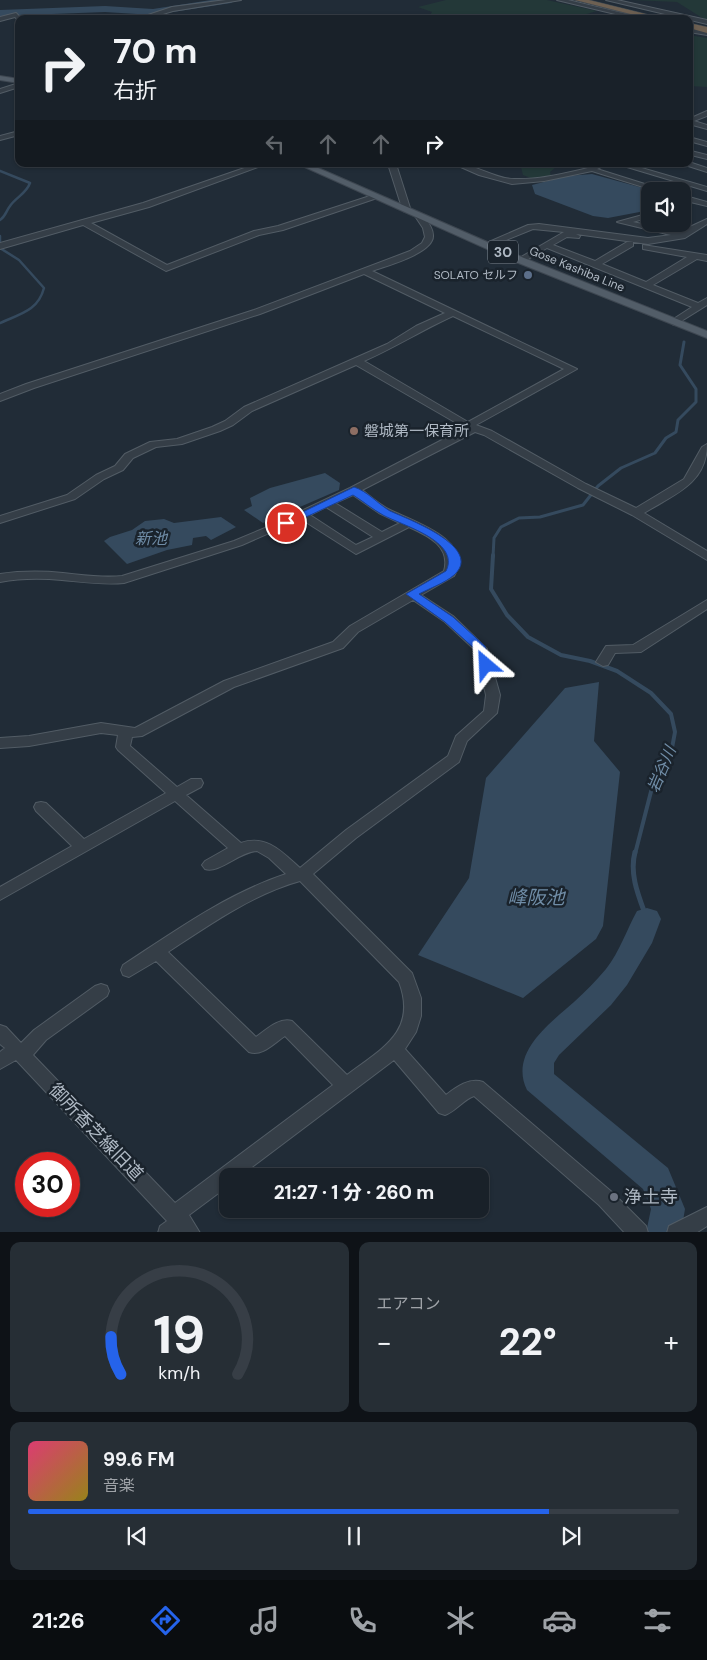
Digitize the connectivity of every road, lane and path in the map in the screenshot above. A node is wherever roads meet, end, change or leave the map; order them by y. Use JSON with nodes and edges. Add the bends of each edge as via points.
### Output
{"nodes":[{"id":1,"x":238,"y":0,"type":"edge"},
{"id":2,"x":560,"y":0,"type":"edge"},
{"id":3,"x":579,"y":0,"type":"edge"},
{"id":4,"x":589,"y":0,"type":"edge"},
{"id":5,"x":609,"y":0,"type":"edge"},
{"id":6,"x":15,"y":15,"type":"edge"},
{"id":7,"x":152,"y":15,"type":"edge"},
{"id":8,"x":626,"y":15,"type":"edge"},
{"id":9,"x":645,"y":15,"type":"edge"},
{"id":10,"x":647,"y":15,"type":"edge"},
{"id":11,"x":661,"y":15,"type":"edge"},
{"id":12,"x":0,"y":19,"type":"edge"},
{"id":13,"x":693,"y":24,"type":"edge"},
{"id":14,"x":693,"y":26,"type":"edge"},
{"id":15,"x":706,"y":28,"type":"edge"},
{"id":16,"x":693,"y":30,"type":"edge"},
{"id":17,"x":0,"y":78,"type":"edge"},
{"id":18,"x":15,"y":80,"type":"edge"},
{"id":19,"x":15,"y":86,"type":"edge"},
{"id":20,"x":0,"y":91,"type":"edge"},
{"id":21,"x":707,"y":113,"type":"edge"},
{"id":22,"x":693,"y":120,"type":"edge"},
{"id":23,"x":693,"y":123,"type":"edge"},
{"id":24,"x":707,"y":127,"type":"edge"},
{"id":25,"x":15,"y":134,"type":"edge"},
{"id":26,"x":0,"y":138,"type":"edge"},
{"id":27,"x":693,"y":140,"type":"edge"},
{"id":28,"x":707,"y":144,"type":"edge"},
{"id":29,"x":694,"y":153,"type":"dead end"},
{"id":30,"x":707,"y":157,"type":"edge"},
{"id":31,"x":693,"y":166,"type":"edge"},
{"id":32,"x":254,"y":167,"type":"edge"},
{"id":33,"x":309,"y":167,"type":"edge"},
{"id":34,"x":393,"y":167,"type":"edge"},
{"id":35,"x":596,"y":167,"type":"edge"},
{"id":36,"x":605,"y":167,"type":"edge"},
{"id":37,"x":631,"y":167,"type":"edge"},
{"id":38,"x":468,"y":168,"type":"edge"},
{"id":39,"x":707,"y":170,"type":"edge"},
{"id":40,"x":641,"y":184,"type":"edge"},
{"id":41,"x":707,"y":189,"type":"edge"},
{"id":42,"x":376,"y":197,"type":"junction"},
{"id":43,"x":691,"y":199,"type":"edge"},
{"id":44,"x":707,"y":204,"type":"edge"},
{"id":45,"x":407,"y":211,"type":"junction"},
{"id":46,"x":419,"y":216,"type":"junction"},
{"id":47,"x":641,"y":217,"type":"edge"},
{"id":48,"x":707,"y":221,"type":"edge"},
{"id":49,"x":85,"y":223,"type":"junction"},
{"id":50,"x":641,"y":225,"type":"edge"},
{"id":51,"x":669,"y":232,"type":"edge"},
{"id":52,"x":682,"y":236,"type":"junction"},
{"id":53,"x":630,"y":244,"type":"junction"},
{"id":54,"x":486,"y":245,"type":"junction"},
{"id":55,"x":546,"y":245,"type":"junction"},
{"id":56,"x":0,"y":246,"type":"edge"},
{"id":57,"x":697,"y":255,"type":"junction"},
{"id":58,"x":707,"y":258,"type":"edge"},
{"id":59,"x":520,"y":260,"type":"junction"},
{"id":60,"x":595,"y":265,"type":"junction"},
{"id":61,"x":364,"y":272,"type":"junction"},
{"id":62,"x":646,"y":285,"type":"junction"},
{"id":63,"x":703,"y":304,"type":"edge"},
{"id":64,"x":452,"y":314,"type":"junction"},
{"id":65,"x":675,"y":322,"type":"junction"},
{"id":66,"x":707,"y":335,"type":"edge"},
{"id":67,"x":356,"y":361,"type":"junction"},
{"id":68,"x":0,"y":398,"type":"edge"},
{"id":69,"x":471,"y":427,"type":"junction"},
{"id":70,"x":707,"y":447,"type":"edge"},
{"id":71,"x":354,"y":490,"type":"junction"},
{"id":72,"x":327,"y":503,"type":"junction"},
{"id":73,"x":636,"y":513,"type":"junction"},
{"id":74,"x":302,"y":515,"type":"junction"},
{"id":75,"x":0,"y":520,"type":"edge"},
{"id":76,"x":411,"y":522,"type":"junction"},
{"id":77,"x":382,"y":537,"type":"junction"},
{"id":78,"x":707,"y":556,"type":"edge"},
{"id":79,"x":0,"y":578,"type":"edge"},
{"id":80,"x":412,"y":594,"type":"junction"},
{"id":81,"x":707,"y":604,"type":"edge"},
{"id":82,"x":603,"y":662,"type":"dead end"},
{"id":83,"x":126,"y":731,"type":"junction"},
{"id":84,"x":0,"y":743,"type":"edge"},
{"id":85,"x":196,"y":783,"type":"dead end"},
{"id":86,"x":177,"y":794,"type":"junction"},
{"id":87,"x":41,"y":807,"type":"dead end"},
{"id":88,"x":83,"y":847,"type":"junction"},
{"id":89,"x":238,"y":849,"type":"junction"},
{"id":90,"x":210,"y":865,"type":"dead end"},
{"id":91,"x":300,"y":875,"type":"junction"},
{"id":92,"x":0,"y":894,"type":"edge"},
{"id":93,"x":157,"y":952,"type":"junction"},
{"id":94,"x":129,"y":970,"type":"dead end"},
{"id":95,"x":101,"y":991,"type":"dead end"},
{"id":96,"x":0,"y":1032,"type":"edge"},
{"id":97,"x":395,"y":1049,"type":"junction"},
{"id":98,"x":19,"y":1052,"type":"junction"},
{"id":99,"x":0,"y":1062,"type":"edge"},
{"id":100,"x":346,"y":1085,"type":"junction"},
{"id":101,"x":707,"y":1216,"type":"edge"},
{"id":102,"x":179,"y":1225,"type":"edge"},
{"id":103,"x":639,"y":1232,"type":"edge"},
{"id":104,"x":676,"y":1232,"type":"edge"}],
"edges":[{"from":1,"to":7,"type":"street","via":[[172,9]]},
{"from":2,"to":8,"type":"street"},
{"from":3,"to":9,"type":"highway"},
{"from":4,"to":10,"type":"highway"},
{"from":5,"to":11,"type":"street"},
{"from":6,"to":12,"type":"street"},
{"from":13,"to":15,"type":"street"},
{"from":14,"to":15,"type":"highway"},
{"from":15,"to":16,"type":"street"},
{"from":17,"to":18,"type":"main road"},
{"from":19,"to":20,"type":"street"},
{"from":21,"to":22,"type":"street"},
{"from":23,"to":24,"type":"street"},
{"from":25,"to":26,"type":"street"},
{"from":27,"to":28,"type":"street"},
{"from":29,"to":30,"type":"street"},
{"from":31,"to":39,"type":"street"},
{"from":32,"to":49,"type":"street"},
{"from":33,"to":42,"type":"main road","name":"Gose Kashiba Line","number":"30"},
{"from":34,"to":45,"type":"street"},
{"from":35,"to":38,"type":"street","via":[[544,179],[512,182]]},
{"from":36,"to":40,"type":"street","via":[[596,171]]},
{"from":37,"to":41,"type":"street"},
{"from":42,"to":45,"type":"main road","name":"Gose Kashiba Line","number":"30"},
{"from":42,"to":49,"type":"street","via":[[280,228],[256,232],[166,268]]},
{"from":43,"to":44,"type":"street"},
{"from":45,"to":46,"type":"main road","name":"Gose Kashiba Line","number":"30"},
{"from":46,"to":54,"type":"main road","name":"Gose Kashiba Line","number":"30"},
{"from":46,"to":61,"type":"street","via":[[430,232],[430,240],[425,246]]},
{"from":47,"to":50,"type":"street","via":[[622,222]]},
{"from":48,"to":52,"type":"street"},
{"from":49,"to":56,"type":"street"},
{"from":51,"to":52,"type":"street"},
{"from":52,"to":54,"type":"street","via":[[648,241],[539,226]]},
{"from":53,"to":55,"type":"street","via":[[566,234]]},
{"from":53,"to":57,"type":"street"},
{"from":53,"to":60,"type":"street"},
{"from":54,"to":59,"type":"main road","name":"Gose Kashiba Line","number":"30"},
{"from":55,"to":59,"type":"street"},
{"from":55,"to":60,"type":"street"},
{"from":57,"to":58,"type":"street"},
{"from":57,"to":62,"type":"street"},
{"from":59,"to":65,"type":"main road","name":"Gose Kashiba Line","number":"30"},
{"from":60,"to":62,"type":"street"},
{"from":61,"to":64,"type":"street"},
{"from":61,"to":68,"type":"street","via":[[257,312]]},
{"from":62,"to":63,"type":"street"},
{"from":63,"to":65,"type":"street"},
{"from":64,"to":67,"type":"street"},
{"from":64,"to":69,"type":"street","via":[[572,369]]},
{"from":65,"to":66,"type":"main road","name":"Gose Kashiba Line","number":"30"},
{"from":67,"to":69,"type":"street"},
{"from":67,"to":75,"type":"street","via":[[248,408],[216,429],[178,442],[154,444],[142,449],[71,497]]},
{"from":69,"to":71,"type":"street"},
{"from":69,"to":73,"type":"street","via":[[488,433]]},
{"from":70,"to":73,"type":"street","via":[[688,482]]},
{"from":71,"to":72,"type":"street"},
{"from":71,"to":76,"type":"street","via":[[386,513]]},
{"from":72,"to":74,"type":"street"},
{"from":72,"to":77,"type":"street"},
{"from":73,"to":78,"type":"street"},
{"from":74,"to":77,"type":"street","via":[[356,550]]},
{"from":74,"to":79,"type":"street","via":[[238,543],[124,579]]},
{"from":76,"to":77,"type":"street"},
{"from":76,"to":80,"type":"street","via":[[446,544],[454,564],[450,573]]},
{"from":80,"to":83,"type":"street","via":[[354,629],[338,644],[229,684],[137,733]]},
{"from":80,"to":91,"type":"street","via":[[449,619],[481,649],[493,695],[490,713],[461,739],[454,759]]},
{"from":81,"to":82,"type":"street","via":[[636,649],[611,649]]},
{"from":83,"to":84,"type":"street","via":[[101,728]]},
{"from":83,"to":86,"type":"street","via":[[123,746]]},
{"from":85,"to":86,"type":"street"},
{"from":86,"to":88,"type":"street"},
{"from":86,"to":89,"type":"street"},
{"from":87,"to":88,"type":"street"},
{"from":88,"to":92,"type":"street"},
{"from":89,"to":90,"type":"street"},
{"from":89,"to":91,"type":"street","via":[[255,844],[266,847]]},
{"from":91,"to":93,"type":"street","via":[[276,882],[225,909]]},
{"from":91,"to":97,"type":"street","via":[[406,978],[414,1016],[407,1035]]},
{"from":93,"to":94,"type":"street"},
{"from":93,"to":100,"type":"street","via":[[255,1047],[286,1026]]},
{"from":95,"to":98,"type":"street"},
{"from":96,"to":98,"type":"street","name":"御所香芝線旧道"},
{"from":97,"to":100,"type":"street"},
{"from":97,"to":103,"type":"street","via":[[445,1107],[462,1092],[477,1087],[606,1198]]},
{"from":98,"to":99,"type":"street"},
{"from":98,"to":102,"type":"street","name":"御所香芝線旧道"},
{"from":100,"to":102,"type":"street"},
{"from":101,"to":104,"type":"street"}]}
